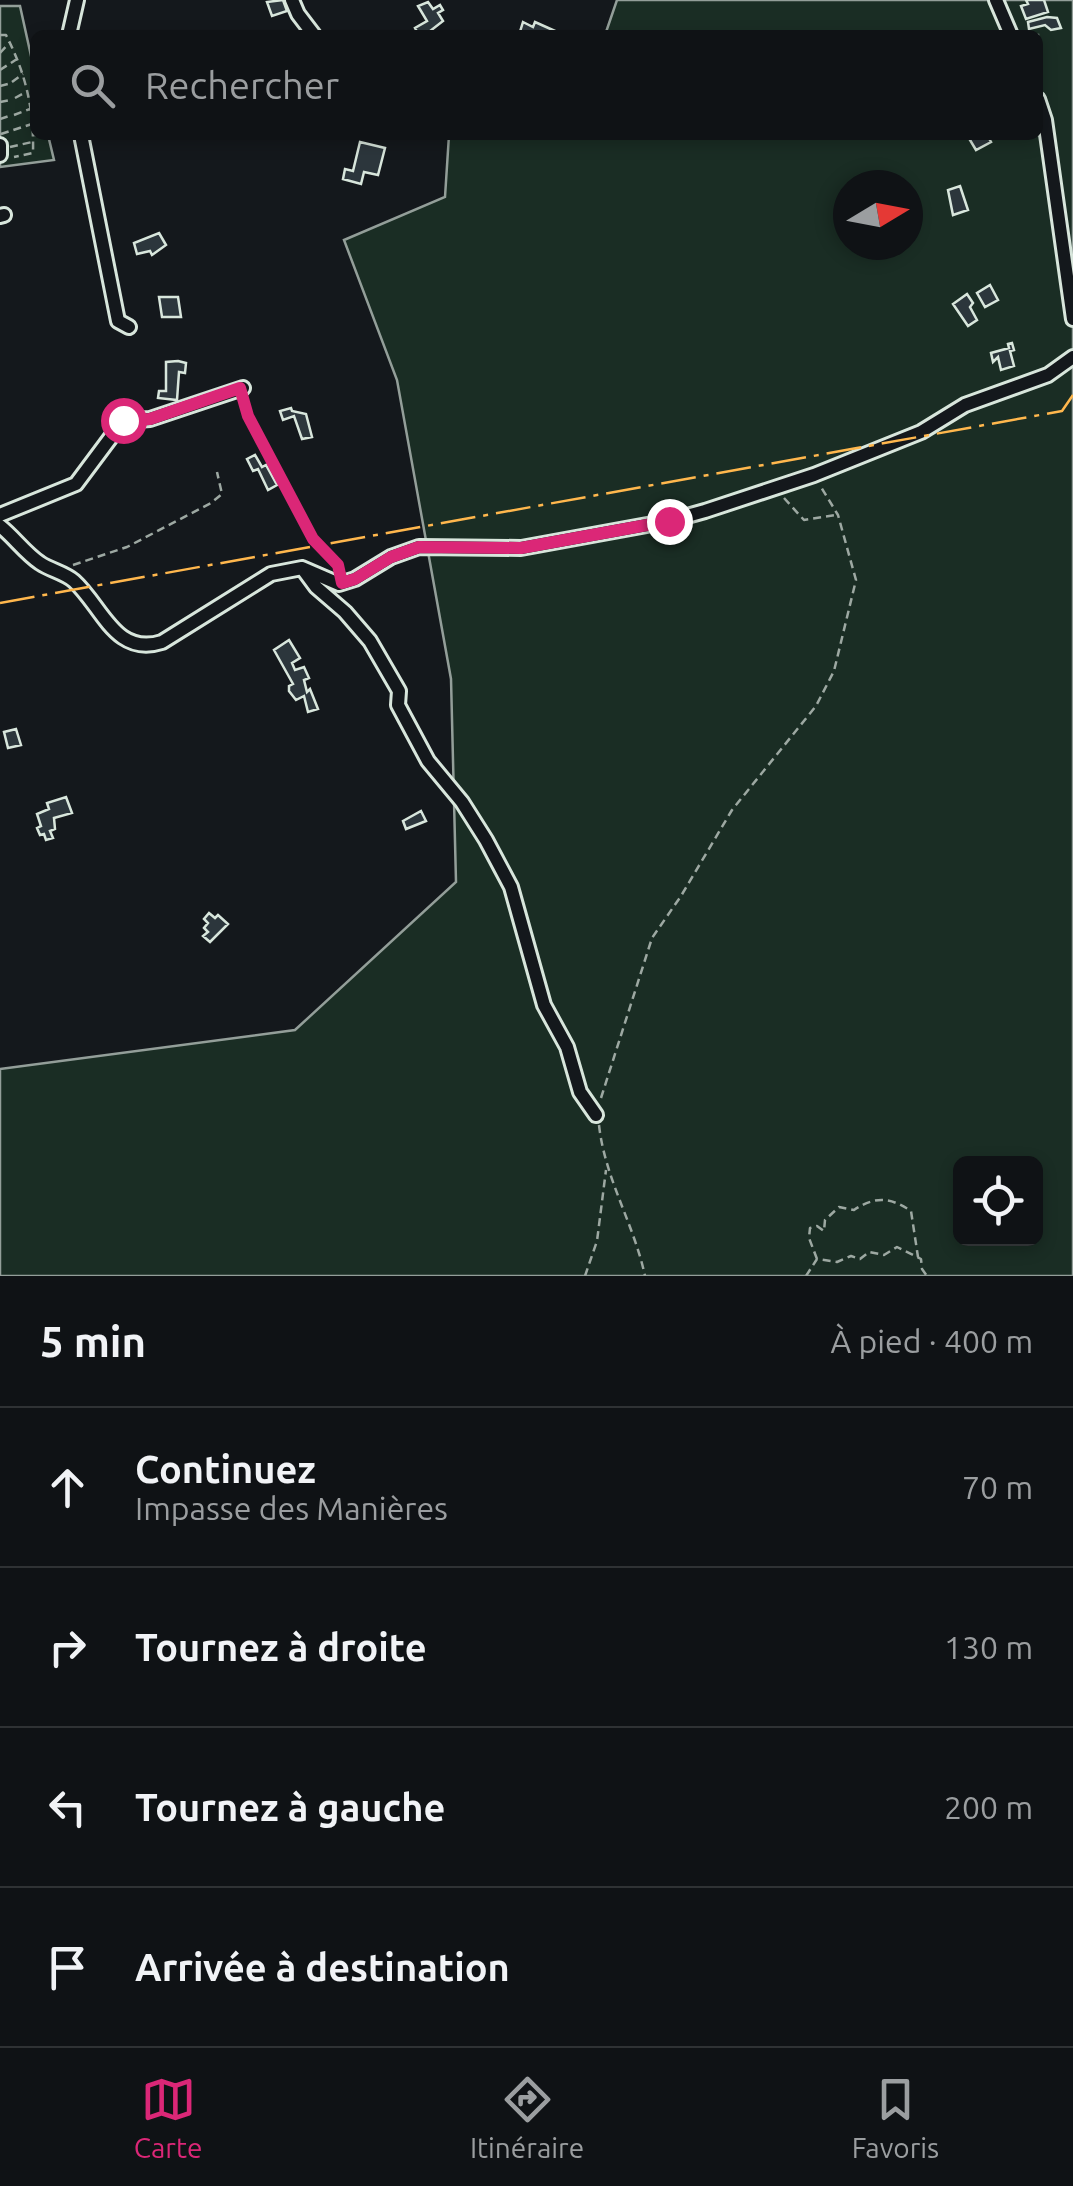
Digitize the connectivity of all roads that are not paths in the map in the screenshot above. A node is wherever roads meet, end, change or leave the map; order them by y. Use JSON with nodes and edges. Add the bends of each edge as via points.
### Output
{"nodes":[{"id":1,"x":77,"y":0,"type":"edge"},
{"id":2,"x":292,"y":0,"type":"edge"},
{"id":3,"x":996,"y":0,"type":"edge"},
{"id":4,"x":70,"y":30,"type":"edge"},
{"id":5,"x":310,"y":30,"type":"edge"},
{"id":6,"x":1009,"y":30,"type":"edge"},
{"id":7,"x":1043,"y":114,"type":"edge"},
{"id":8,"x":83,"y":140,"type":"edge"},
{"id":9,"x":1073,"y":319,"type":"edge"},
{"id":10,"x":129,"y":326,"type":"dead end"},
{"id":11,"x":1073,"y":358,"type":"edge"},
{"id":12,"x":241,"y":388,"type":"road end"},
{"id":13,"x":0,"y":515,"type":"edge"},
{"id":14,"x":0,"y":526,"type":"edge"},
{"id":15,"x":302,"y":568,"type":"junction"},
{"id":16,"x":596,"y":1116,"type":"road end"}],
"edges":[{"from":1,"to":4,"type":"street"},
{"from":2,"to":5,"type":"street"},
{"from":3,"to":6,"type":"street"},
{"from":7,"to":9,"type":"street"},
{"from":8,"to":10,"type":"street","via":[[118,321]]},
{"from":11,"to":15,"type":"street","via":[[1048,375],[965,405],[921,432],[669,521],[521,548],[419,547],[344,583]]},
{"from":12,"to":13,"type":"street","via":[[150,419],[123,420],[76,484]]},
{"from":14,"to":15,"type":"street","via":[[35,560],[71,578],[114,631],[147,647],[271,574]]},
{"from":15,"to":16,"type":"street","via":[[370,640],[428,760],[486,840],[511,887],[544,1006]]}]}
